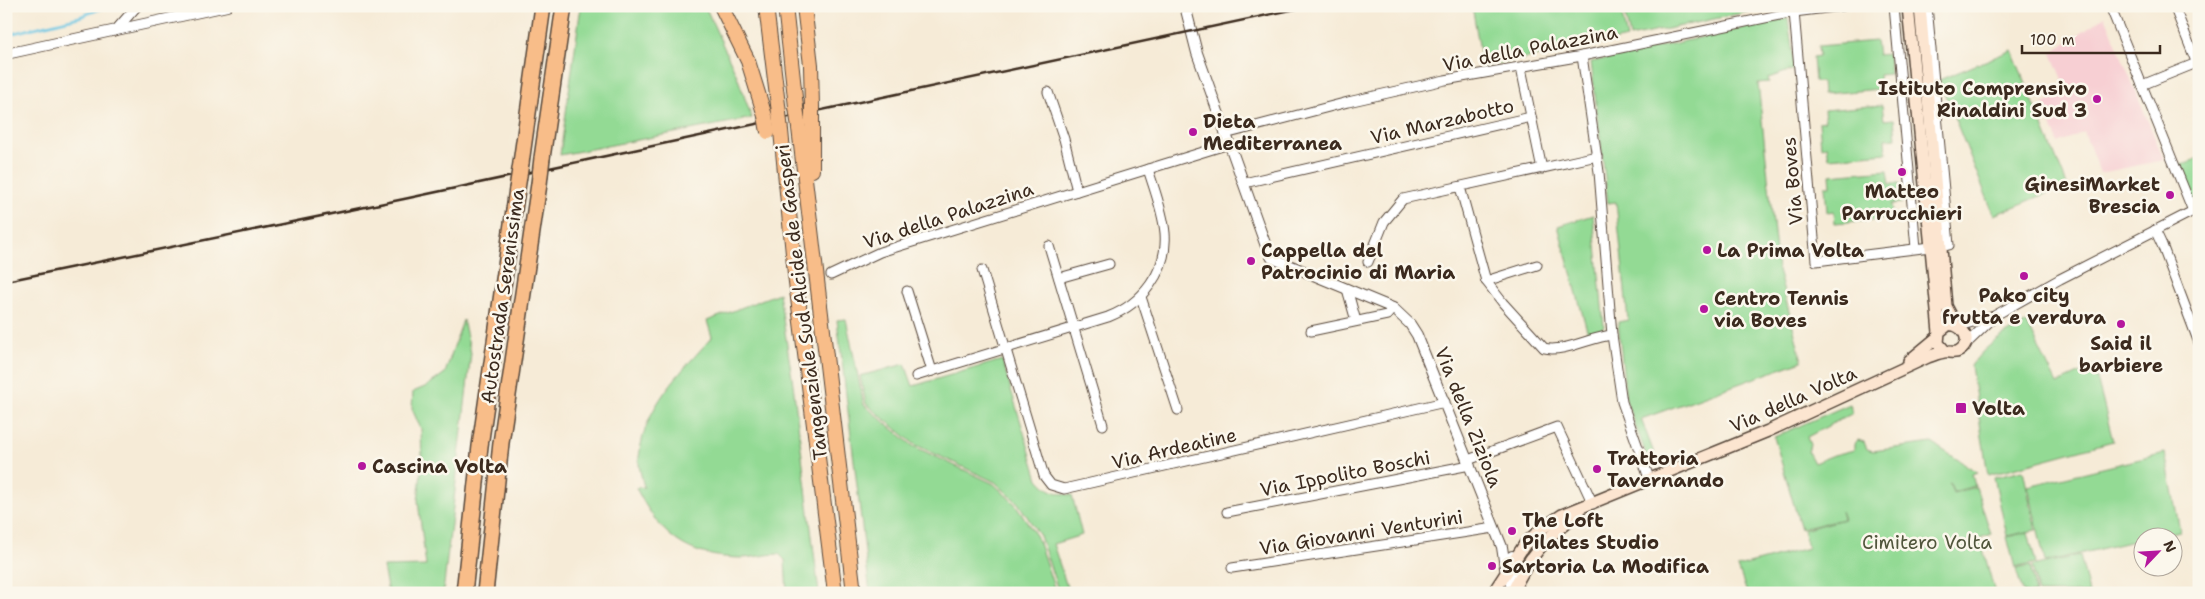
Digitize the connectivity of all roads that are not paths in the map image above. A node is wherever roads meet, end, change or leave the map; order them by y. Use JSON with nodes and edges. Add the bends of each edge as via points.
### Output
{"nodes":[{"id":1,"x":137,"y":6,"type":"edge"},
{"id":2,"x":227,"y":6,"type":"edge"},
{"id":3,"x":543,"y":6,"type":"edge"},
{"id":4,"x":564,"y":6,"type":"edge"},
{"id":5,"x":721,"y":6,"type":"edge"},
{"id":6,"x":766,"y":6,"type":"edge"},
{"id":7,"x":785,"y":6,"type":"edge"},
{"id":8,"x":804,"y":6,"type":"edge"},
{"id":9,"x":1185,"y":6,"type":"edge"},
{"id":10,"x":1843,"y":6,"type":"edge"},
{"id":11,"x":1894,"y":6,"type":"edge"},
{"id":12,"x":1908,"y":6,"type":"edge"},
{"id":13,"x":1920,"y":6,"type":"edge"},
{"id":14,"x":1927,"y":6,"type":"edge"},
{"id":15,"x":2110,"y":6,"type":"edge"},
{"id":16,"x":2174,"y":6,"type":"edge"},
{"id":17,"x":1794,"y":12,"type":"junction"},
{"id":18,"x":115,"y":31,"type":"junction"},
{"id":19,"x":6,"y":54,"type":"edge"},
{"id":20,"x":1582,"y":56,"type":"junction"},
{"id":21,"x":2198,"y":65,"type":"edge"},
{"id":22,"x":1521,"y":68,"type":"junction"},
{"id":23,"x":2142,"y":85,"type":"junction"},
{"id":24,"x":1048,"y":92,"type":"dead end"},
{"id":25,"x":772,"y":115,"type":"junction"},
{"id":26,"x":1531,"y":117,"type":"junction"},
{"id":27,"x":806,"y":126,"type":"junction"},
{"id":28,"x":1227,"y":139,"type":"junction"},
{"id":29,"x":1597,"y":156,"type":"junction"},
{"id":30,"x":1542,"y":168,"type":"junction"},
{"id":31,"x":1148,"y":169,"type":"junction"},
{"id":32,"x":1244,"y":183,"type":"junction"},
{"id":33,"x":1460,"y":187,"type":"junction"},
{"id":34,"x":1077,"y":191,"type":"junction"},
{"id":35,"x":2196,"y":210,"type":"edge"},
{"id":36,"x":2155,"y":230,"type":"junction"},
{"id":37,"x":1049,"y":246,"type":"dead end"},
{"id":38,"x":1936,"y":247,"type":"junction"},
{"id":39,"x":1916,"y":248,"type":"junction"},
{"id":40,"x":1368,"y":262,"type":"dead end"},
{"id":41,"x":1109,"y":264,"type":"dead end"},
{"id":42,"x":1538,"y":266,"type":"dead end"},
{"id":43,"x":982,"y":270,"type":"dead end"},
{"id":44,"x":822,"y":275,"type":"junction"},
{"id":45,"x":1059,"y":278,"type":"junction"},
{"id":46,"x":1486,"y":281,"type":"junction"},
{"id":47,"x":1347,"y":289,"type":"junction"},
{"id":48,"x":907,"y":290,"type":"dead end"},
{"id":49,"x":1141,"y":297,"type":"junction"},
{"id":50,"x":1393,"y":308,"type":"junction"},
{"id":51,"x":1994,"y":316,"type":"junction"},
{"id":52,"x":1356,"y":321,"type":"junction"},
{"id":53,"x":1958,"y":326,"type":"junction"},
{"id":54,"x":1073,"y":328,"type":"junction"},
{"id":55,"x":1311,"y":331,"type":"dead end"},
{"id":56,"x":1612,"y":335,"type":"junction"},
{"id":57,"x":1940,"y":341,"type":"junction"},
{"id":58,"x":2199,"y":343,"type":"edge"},
{"id":59,"x":1965,"y":344,"type":"junction"},
{"id":60,"x":1007,"y":349,"type":"junction"},
{"id":61,"x":932,"y":372,"type":"junction"},
{"id":62,"x":916,"y":376,"type":"dead end"},
{"id":63,"x":1445,"y":402,"type":"junction"},
{"id":64,"x":1178,"y":410,"type":"dead end"},
{"id":65,"x":1103,"y":425,"type":"dead end"},
{"id":66,"x":1469,"y":463,"type":"junction"},
{"id":67,"x":1650,"y":480,"type":"junction"},
{"id":68,"x":1590,"y":505,"type":"junction"},
{"id":69,"x":1227,"y":512,"type":"dead end"},
{"id":70,"x":1494,"y":528,"type":"junction"},
{"id":71,"x":1502,"y":547,"type":"junction"},
{"id":72,"x":1515,"y":560,"type":"junction"},
{"id":73,"x":1232,"y":568,"type":"dead end"},
{"id":74,"x":1506,"y":574,"type":"junction"},
{"id":75,"x":1512,"y":592,"type":"edge"},
{"id":76,"x":464,"y":593,"type":"edge"},
{"id":77,"x":485,"y":593,"type":"edge"},
{"id":78,"x":833,"y":593,"type":"edge"},
{"id":79,"x":854,"y":593,"type":"edge"},
{"id":80,"x":1493,"y":593,"type":"edge"}],
"edges":[{"from":1,"to":18,"type":"street"},
{"from":2,"to":18,"type":"street"},
{"from":3,"to":76,"type":"highway","name":"Autostrada Serenissima","bridge":true,"via":[[478,464]]},
{"from":4,"to":77,"type":"highway","name":"Autostrada Serenissima","bridge":true,"via":[[501,444]]},
{"from":5,"to":25,"type":"highway"},
{"from":6,"to":25,"type":"highway","name":"Tangenziale Sud Alcide de Gasperi"},
{"from":7,"to":27,"type":"highway","name":"Tangenziale Sud Alcide de Gasperi","bridge":true,"via":[[796,107]]},
{"from":8,"to":27,"type":"highway","bridge":true,"via":[[812,107]]},
{"from":9,"to":28,"type":"street","name":"Via della Ziziola","via":[[1197,53]]},
{"from":10,"to":17,"type":"street","name":"Via della Palazzina"},
{"from":11,"to":39,"type":"street"},
{"from":12,"to":38,"type":"main road"},
{"from":13,"to":38,"type":"main road"},
{"from":14,"to":38,"type":"street","via":[[1949,245]]},
{"from":15,"to":23,"type":"street"},
{"from":16,"to":21,"type":"street"},
{"from":17,"to":20,"type":"street","name":"Via della Palazzina"},
{"from":17,"to":39,"type":"street","name":"Via Boves","via":[[1816,261]]},
{"from":18,"to":19,"type":"street"},
{"from":20,"to":22,"type":"street","name":"Via della Palazzina"},
{"from":20,"to":29,"type":"street"},
{"from":21,"to":23,"type":"street"},
{"from":22,"to":26,"type":"street","name":"Via Marzabotto"},
{"from":22,"to":28,"type":"street","name":"Via della Palazzina","via":[[1445,80],[1348,102]]},
{"from":23,"to":35,"type":"street"},
{"from":24,"to":34,"type":"street"},
{"from":25,"to":78,"type":"highway","name":"Tangenziale Sud Alcide de Gasperi","bridge":true,"via":[[786,177]]},
{"from":26,"to":30,"type":"street","name":"Via Marzabotto"},
{"from":26,"to":32,"type":"street","name":"Via Marzabotto"},
{"from":27,"to":44,"type":"highway","name":"Tangenziale Sud Alcide de Gasperi","via":[[812,220]]},
{"from":28,"to":31,"type":"street","name":"Via della Palazzina"},
{"from":28,"to":32,"type":"street","name":"Via della Ziziola"},
{"from":29,"to":30,"type":"street"},
{"from":29,"to":56,"type":"street"},
{"from":30,"to":33,"type":"street"},
{"from":31,"to":34,"type":"street","name":"Via della Palazzina"},
{"from":31,"to":49,"type":"street","via":[[1163,221],[1164,248],[1153,281]]},
{"from":32,"to":47,"type":"street","name":"Via della Ziziola","via":[[1272,258]]},
{"from":33,"to":40,"type":"street","via":[[1403,199],[1384,222]]},
{"from":33,"to":46,"type":"street"},
{"from":34,"to":44,"type":"street","name":"Via della Palazzina","via":[[880,252]]},
{"from":35,"to":36,"type":"street","name":"Via della Volta"},
{"from":36,"to":51,"type":"street","name":"Via della Volta"},
{"from":36,"to":58,"type":"street"},
{"from":37,"to":45,"type":"street"},
{"from":38,"to":39,"type":"street","name":"Via Boves"},
{"from":38,"to":53,"type":"main road","via":[[1946,306]]},
{"from":38,"to":57,"type":"main road"},
{"from":41,"to":45,"type":"street"},
{"from":42,"to":46,"type":"street"},
{"from":43,"to":60,"type":"street","name":"Via Ardeatine"},
{"from":44,"to":79,"type":"highway","name":"Tangenziale Sud Alcide de Gasperi","via":[[831,408]]},
{"from":45,"to":54,"type":"street"},
{"from":46,"to":56,"type":"street","via":[[1544,348],[1553,350]]},
{"from":47,"to":50,"type":"street","name":"Via della Ziziola"},
{"from":47,"to":52,"type":"street"},
{"from":48,"to":61,"type":"street"},
{"from":49,"to":54,"type":"street","via":[[1121,312]]},
{"from":49,"to":64,"type":"street"},
{"from":50,"to":52,"type":"street","via":[[1387,315]]},
{"from":50,"to":63,"type":"street","name":"Via della Ziziola","via":[[1402,314],[1418,335]]},
{"from":51,"to":53,"type":"street","name":"Via della Volta"},
{"from":51,"to":59,"type":"street","name":"Via della Volta"},
{"from":52,"to":55,"type":"street"},
{"from":53,"to":57,"type":"main road","name":"Via della Volta","via":[[1948,325]]},
{"from":53,"to":59,"type":"main road","via":[[1965,332]]},
{"from":54,"to":60,"type":"street"},
{"from":54,"to":65,"type":"street"},
{"from":56,"to":67,"type":"street","via":[[1622,402]]},
{"from":57,"to":59,"type":"main road","name":"Via della Volta","via":[[1957,352]]},
{"from":57,"to":67,"type":"main road","name":"Via della Volta","via":[[1900,368],[1776,427]]},
{"from":60,"to":61,"type":"street"},
{"from":60,"to":63,"type":"street","name":"Via Ardeatine","via":[[1044,476],[1051,484],[1064,490]]},
{"from":61,"to":62,"type":"street"},
{"from":63,"to":66,"type":"street","name":"Via della Ziziola"},
{"from":66,"to":68,"type":"street","name":"Via Ippolito Boschi","via":[[1557,427]]},
{"from":66,"to":69,"type":"street","name":"Via Ippolito Boschi"},
{"from":66,"to":70,"type":"street","name":"Via della Ziziola"},
{"from":67,"to":68,"type":"main road","name":"Via della Volta"},
{"from":68,"to":72,"type":"main road","name":"Via della Volta","via":[[1548,524],[1525,544]]},
{"from":68,"to":75,"type":"main road","name":"Via della Volta","via":[[1535,552],[1521,571]]},
{"from":70,"to":71,"type":"street","name":"Via della Ziziola"},
{"from":70,"to":73,"type":"street","name":"Via Giovanni Venturini"},
{"from":71,"to":72,"type":"street"},
{"from":71,"to":74,"type":"street"},
{"from":72,"to":74,"type":"main road","name":"Via della Volta"},
{"from":72,"to":75,"type":"street","via":[[1518,568],[1510,582]]},
{"from":74,"to":80,"type":"main road","name":"Via della Volta"}]}
